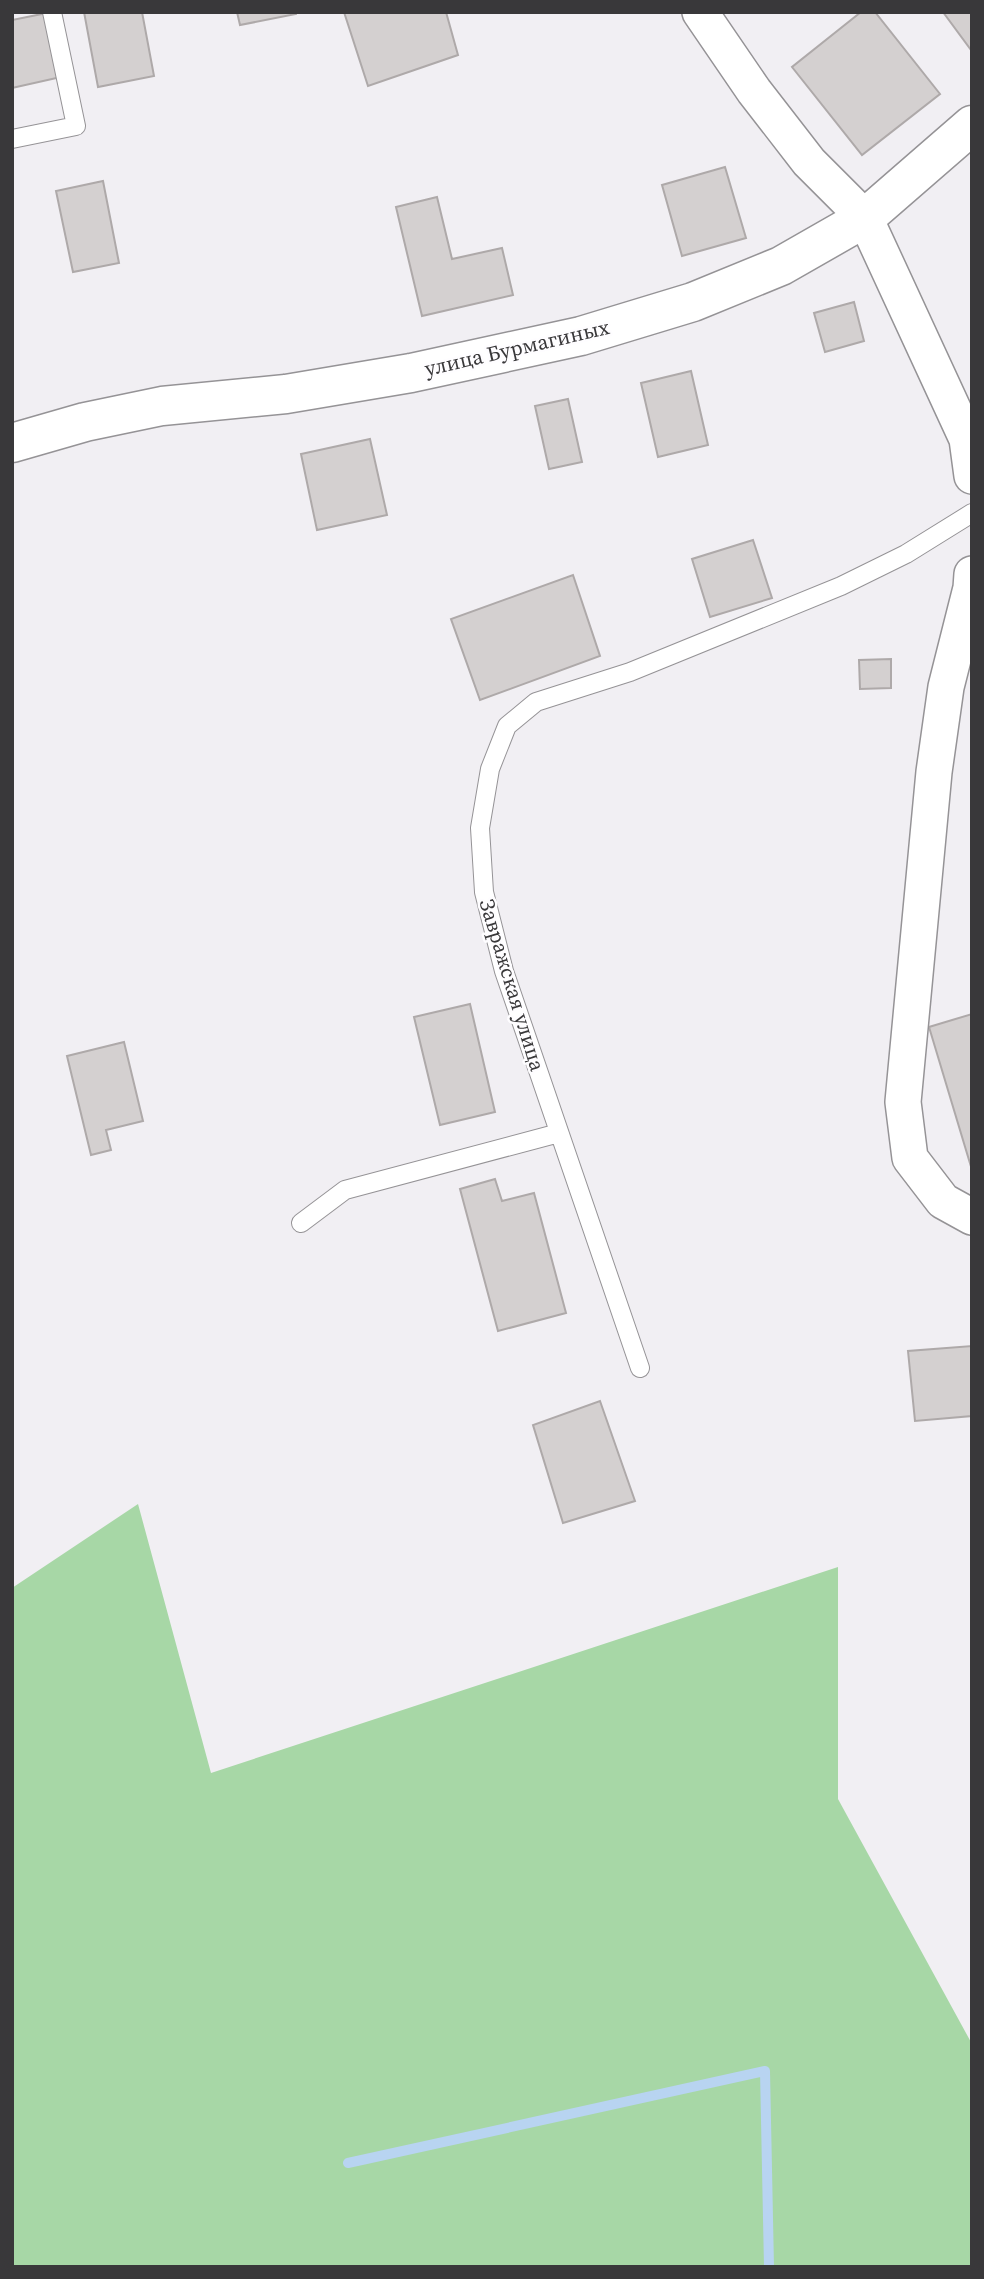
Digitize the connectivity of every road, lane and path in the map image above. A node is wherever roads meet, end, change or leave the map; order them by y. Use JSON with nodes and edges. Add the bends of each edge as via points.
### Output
{"nodes":[{"id":1,"x":52,"y":12,"type":"edge"},
{"id":2,"x":700,"y":12,"type":"edge"},
{"id":3,"x":972,"y":125,"type":"edge"},
{"id":4,"x":12,"y":139,"type":"edge"},
{"id":5,"x":865,"y":218,"type":"junction"},
{"id":6,"x":970,"y":438,"type":"edge"},
{"id":7,"x":12,"y":443,"type":"edge"},
{"id":8,"x":972,"y":475,"type":"edge"},
{"id":9,"x":972,"y":513,"type":"edge"},
{"id":10,"x":972,"y":574,"type":"edge"},
{"id":11,"x":559,"y":1133,"type":"junction"},
{"id":12,"x":972,"y":1217,"type":"edge"},
{"id":13,"x":302,"y":1223,"type":"dead end"},
{"id":14,"x":640,"y":1368,"type":"dead end"}],
"edges":[{"from":1,"to":4,"type":"lane","via":[[76,126]]},
{"from":2,"to":5,"type":"street","via":[[809,162]]},
{"from":3,"to":5,"type":"street","name":"улица Бурмагиных"},
{"from":5,"to":6,"type":"street"},
{"from":5,"to":7,"type":"street","name":"улица Бурмагиных","via":[[780,266],[694,302],[581,336],[286,394],[162,406]]},
{"from":6,"to":8,"type":"street"},
{"from":9,"to":11,"type":"lane","name":"Завражская улица","via":[[906,554],[841,586],[629,672],[536,702],[507,726],[490,769],[480,828],[484,892],[504,971]]},
{"from":10,"to":12,"type":"street","via":[[946,687],[936,760],[902,1102],[910,1158],[943,1201]]},
{"from":11,"to":13,"type":"lane","via":[[345,1190]]},
{"from":11,"to":14,"type":"lane","name":"Завражская улица"}]}
